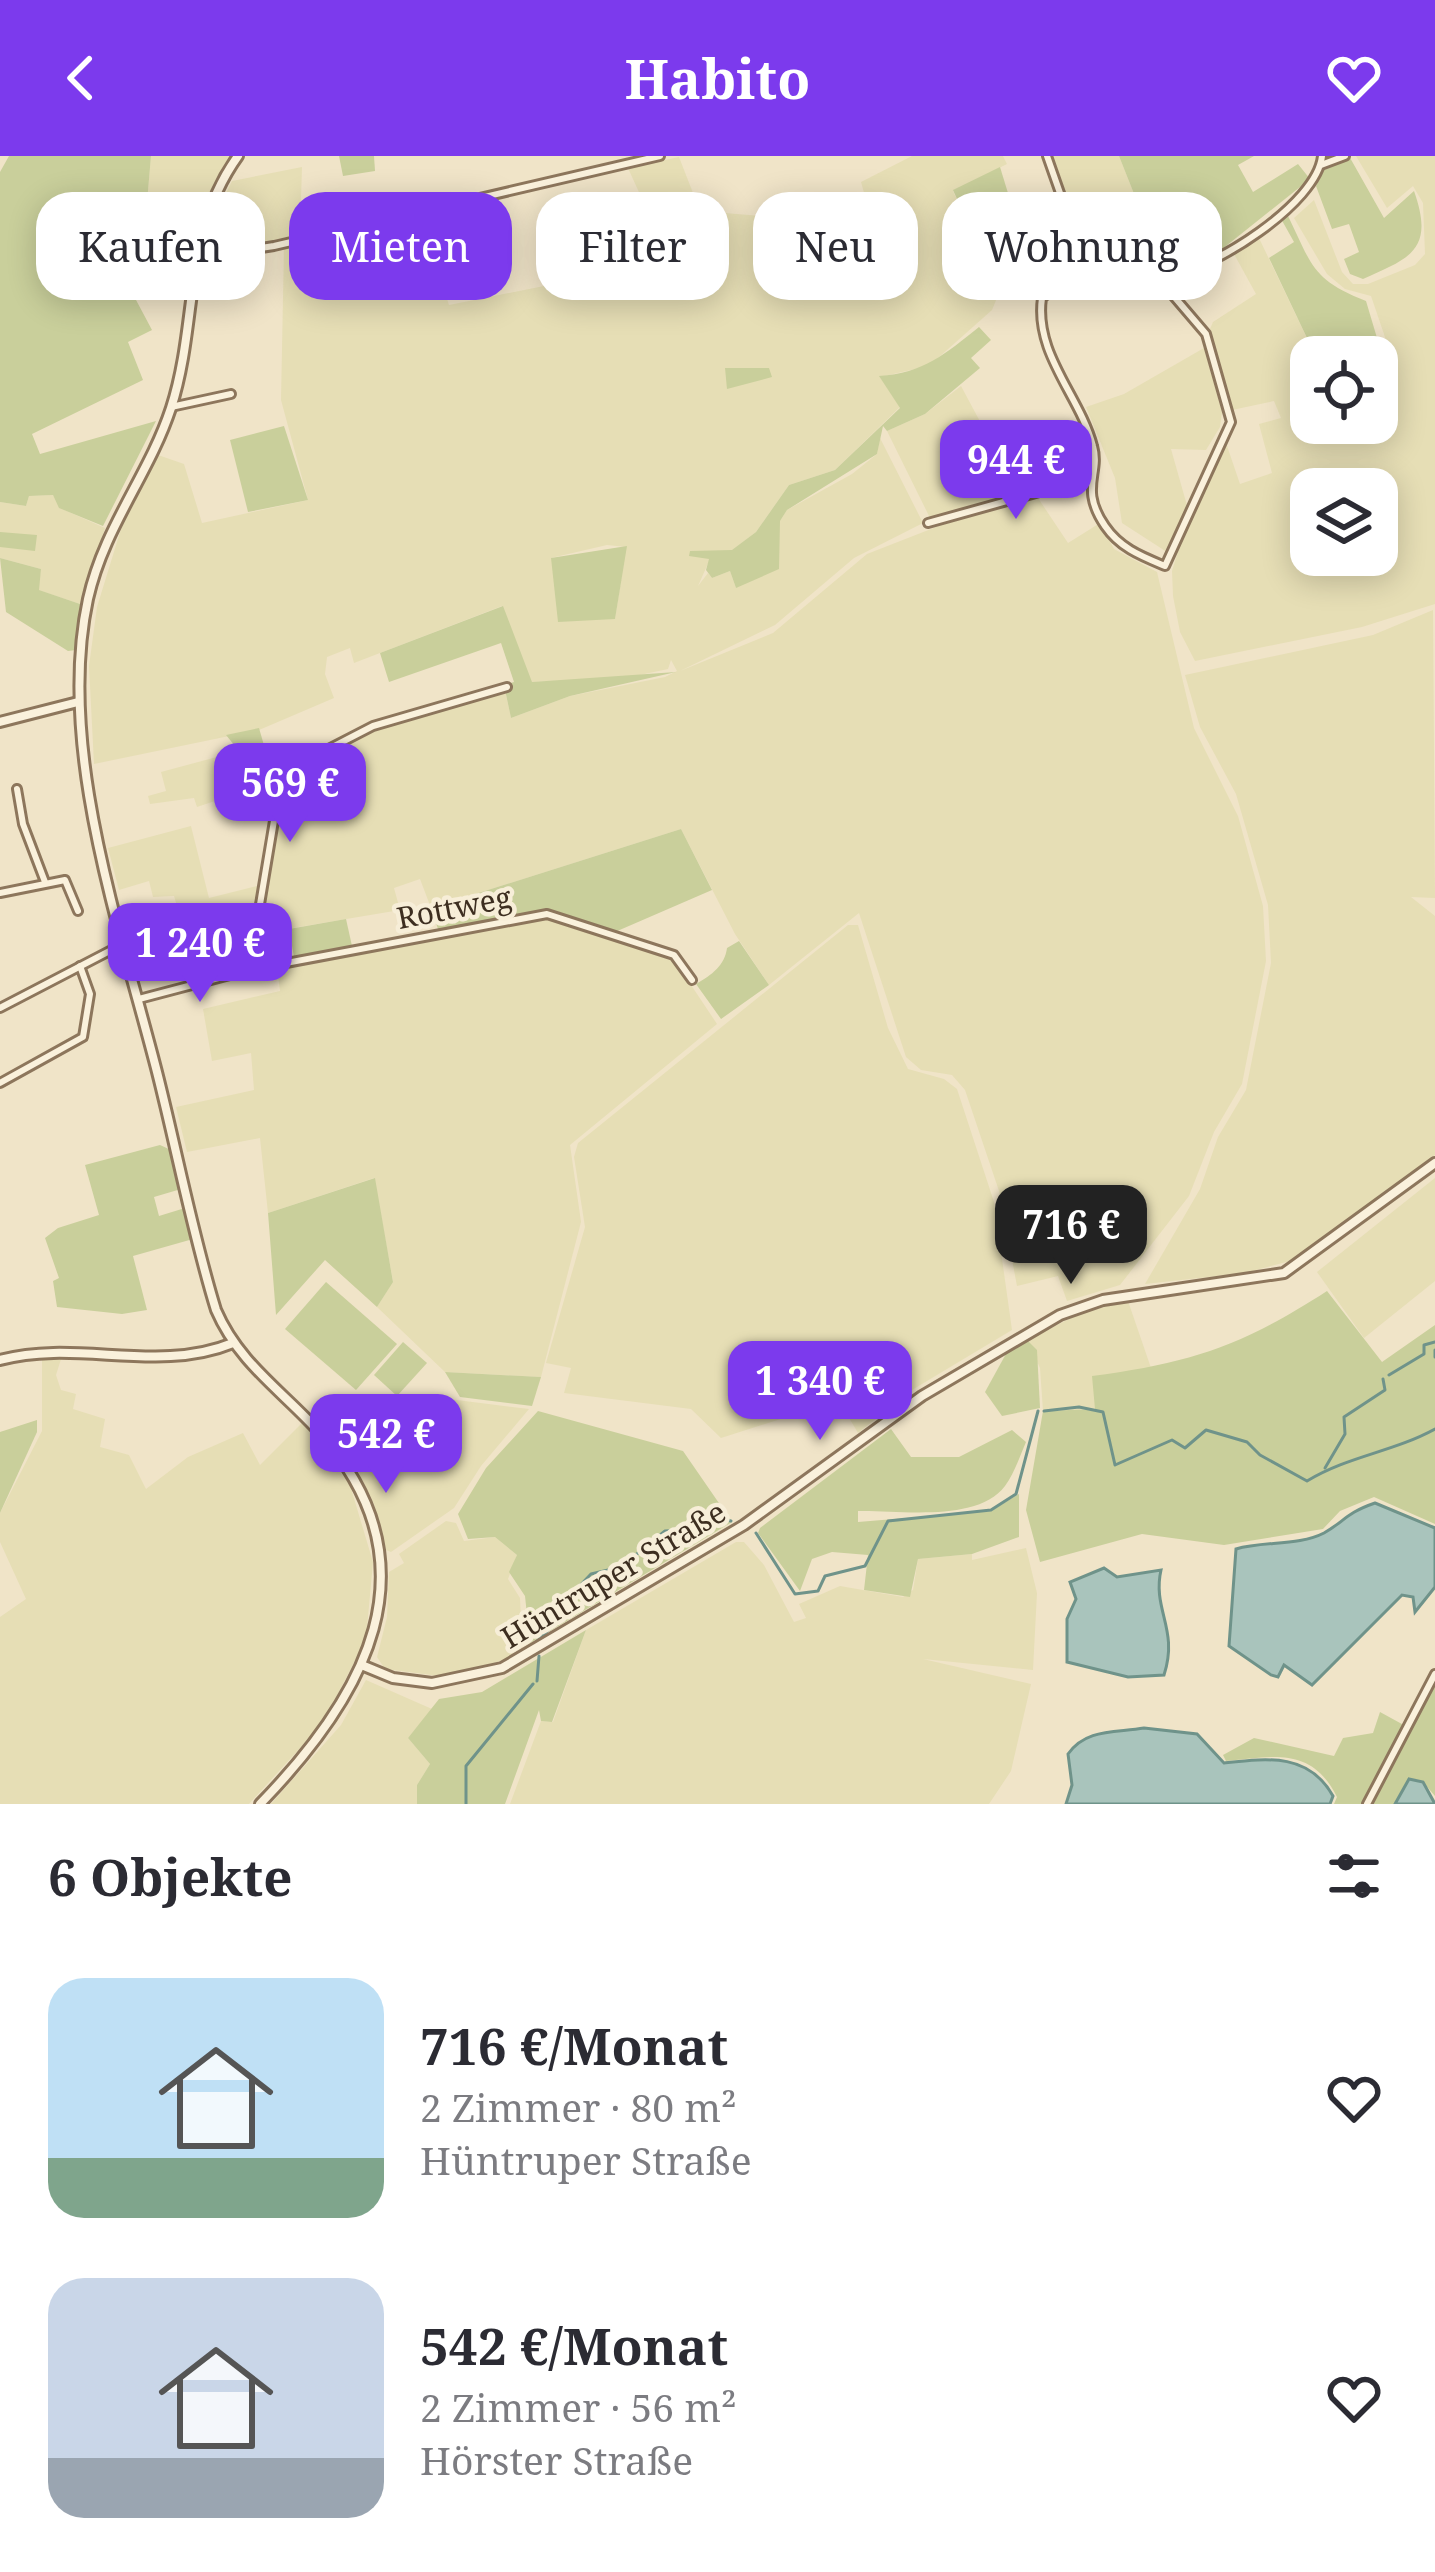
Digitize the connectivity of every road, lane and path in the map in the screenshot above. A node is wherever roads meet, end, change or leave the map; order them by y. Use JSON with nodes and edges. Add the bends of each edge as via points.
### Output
{"nodes":[{"id":1,"x":238,"y":156,"type":"edge"},
{"id":2,"x":660,"y":156,"type":"edge"},
{"id":3,"x":1047,"y":156,"type":"edge"},
{"id":4,"x":1345,"y":156,"type":"edge"},
{"id":5,"x":1321,"y":160,"type":"edge"},
{"id":6,"x":215,"y":192,"type":"edge"},
{"id":7,"x":1058,"y":192,"type":"edge"},
{"id":8,"x":265,"y":247,"type":"edge"},
{"id":9,"x":1222,"y":257,"type":"edge"},
{"id":10,"x":187,"y":300,"type":"edge"},
{"id":11,"x":1046,"y":300,"type":"edge"},
{"id":12,"x":1177,"y":300,"type":"edge"},
{"id":13,"x":231,"y":394,"type":"dead end"},
{"id":14,"x":171,"y":407,"type":"junction"},
{"id":15,"x":1088,"y":478,"type":"junction"},
{"id":16,"x":928,"y":523,"type":"dead end"},
{"id":17,"x":507,"y":687,"type":"dead end"},
{"id":18,"x":78,"y":702,"type":"junction"},
{"id":19,"x":0,"y":722,"type":"edge"},
{"id":20,"x":16,"y":789,"type":"dead end"},
{"id":21,"x":45,"y":882,"type":"junction"},
{"id":22,"x":0,"y":893,"type":"edge"},
{"id":23,"x":78,"y":911,"type":"dead end"},
{"id":24,"x":125,"y":943,"type":"junction"},
{"id":25,"x":80,"y":966,"type":"junction"},
{"id":26,"x":249,"y":970,"type":"junction"},
{"id":27,"x":692,"y":980,"type":"dead end"},
{"id":28,"x":139,"y":999,"type":"junction"},
{"id":29,"x":0,"y":1008,"type":"edge"},
{"id":30,"x":0,"y":1083,"type":"edge"},
{"id":31,"x":1435,"y":1163,"type":"edge"},
{"id":32,"x":233,"y":1343,"type":"junction"},
{"id":33,"x":0,"y":1360,"type":"edge"},
{"id":34,"x":364,"y":1666,"type":"junction"},
{"id":35,"x":1435,"y":1674,"type":"edge"},
{"id":36,"x":260,"y":1804,"type":"edge"},
{"id":37,"x":1367,"y":1804,"type":"edge"}],
"edges":[{"from":1,"to":6,"type":"street"},
{"from":2,"to":8,"type":"street"},
{"from":3,"to":7,"type":"street"},
{"from":4,"to":5,"type":"street"},
{"from":5,"to":9,"type":"street","via":[[1304,194]]},
{"from":10,"to":14,"type":"street"},
{"from":11,"to":15,"type":"street","via":[[1040,314],[1048,347],[1093,446]]},
{"from":12,"to":15,"type":"street","via":[[1206,334],[1231,422],[1166,566],[1125,549],[1104,525]]},
{"from":13,"to":14,"type":"street"},
{"from":14,"to":18,"type":"street","via":[[97,564]]},
{"from":15,"to":16,"type":"street"},
{"from":17,"to":26,"type":"street","via":[[373,726],[282,773]]},
{"from":18,"to":19,"type":"street"},
{"from":18,"to":24,"type":"street","via":[[89,793]]},
{"from":20,"to":21,"type":"street"},
{"from":21,"to":22,"type":"street"},
{"from":21,"to":23,"type":"street","via":[[70,881]]},
{"from":24,"to":25,"type":"street"},
{"from":24,"to":28,"type":"street"},
{"from":25,"to":29,"type":"street"},
{"from":25,"to":30,"type":"street","via":[[90,994],[83,1037]]},
{"from":26,"to":27,"type":"street","name":"Rottweg","via":[[557,914],[674,955]]},
{"from":26,"to":28,"type":"street","name":"Rottweg"},
{"from":28,"to":32,"type":"street","via":[[211,1294]]},
{"from":31,"to":34,"type":"street","name":"Hüntruper Straße","via":[[1284,1273],[1103,1300],[1060,1315],[922,1396],[738,1528],[502,1668],[432,1683]]},
{"from":32,"to":33,"type":"street","via":[[141,1358],[38,1351]]},
{"from":32,"to":34,"type":"street","via":[[324,1437],[366,1504],[381,1594]]},
{"from":34,"to":36,"type":"street","via":[[328,1729]]},
{"from":35,"to":37,"type":"street"}]}
